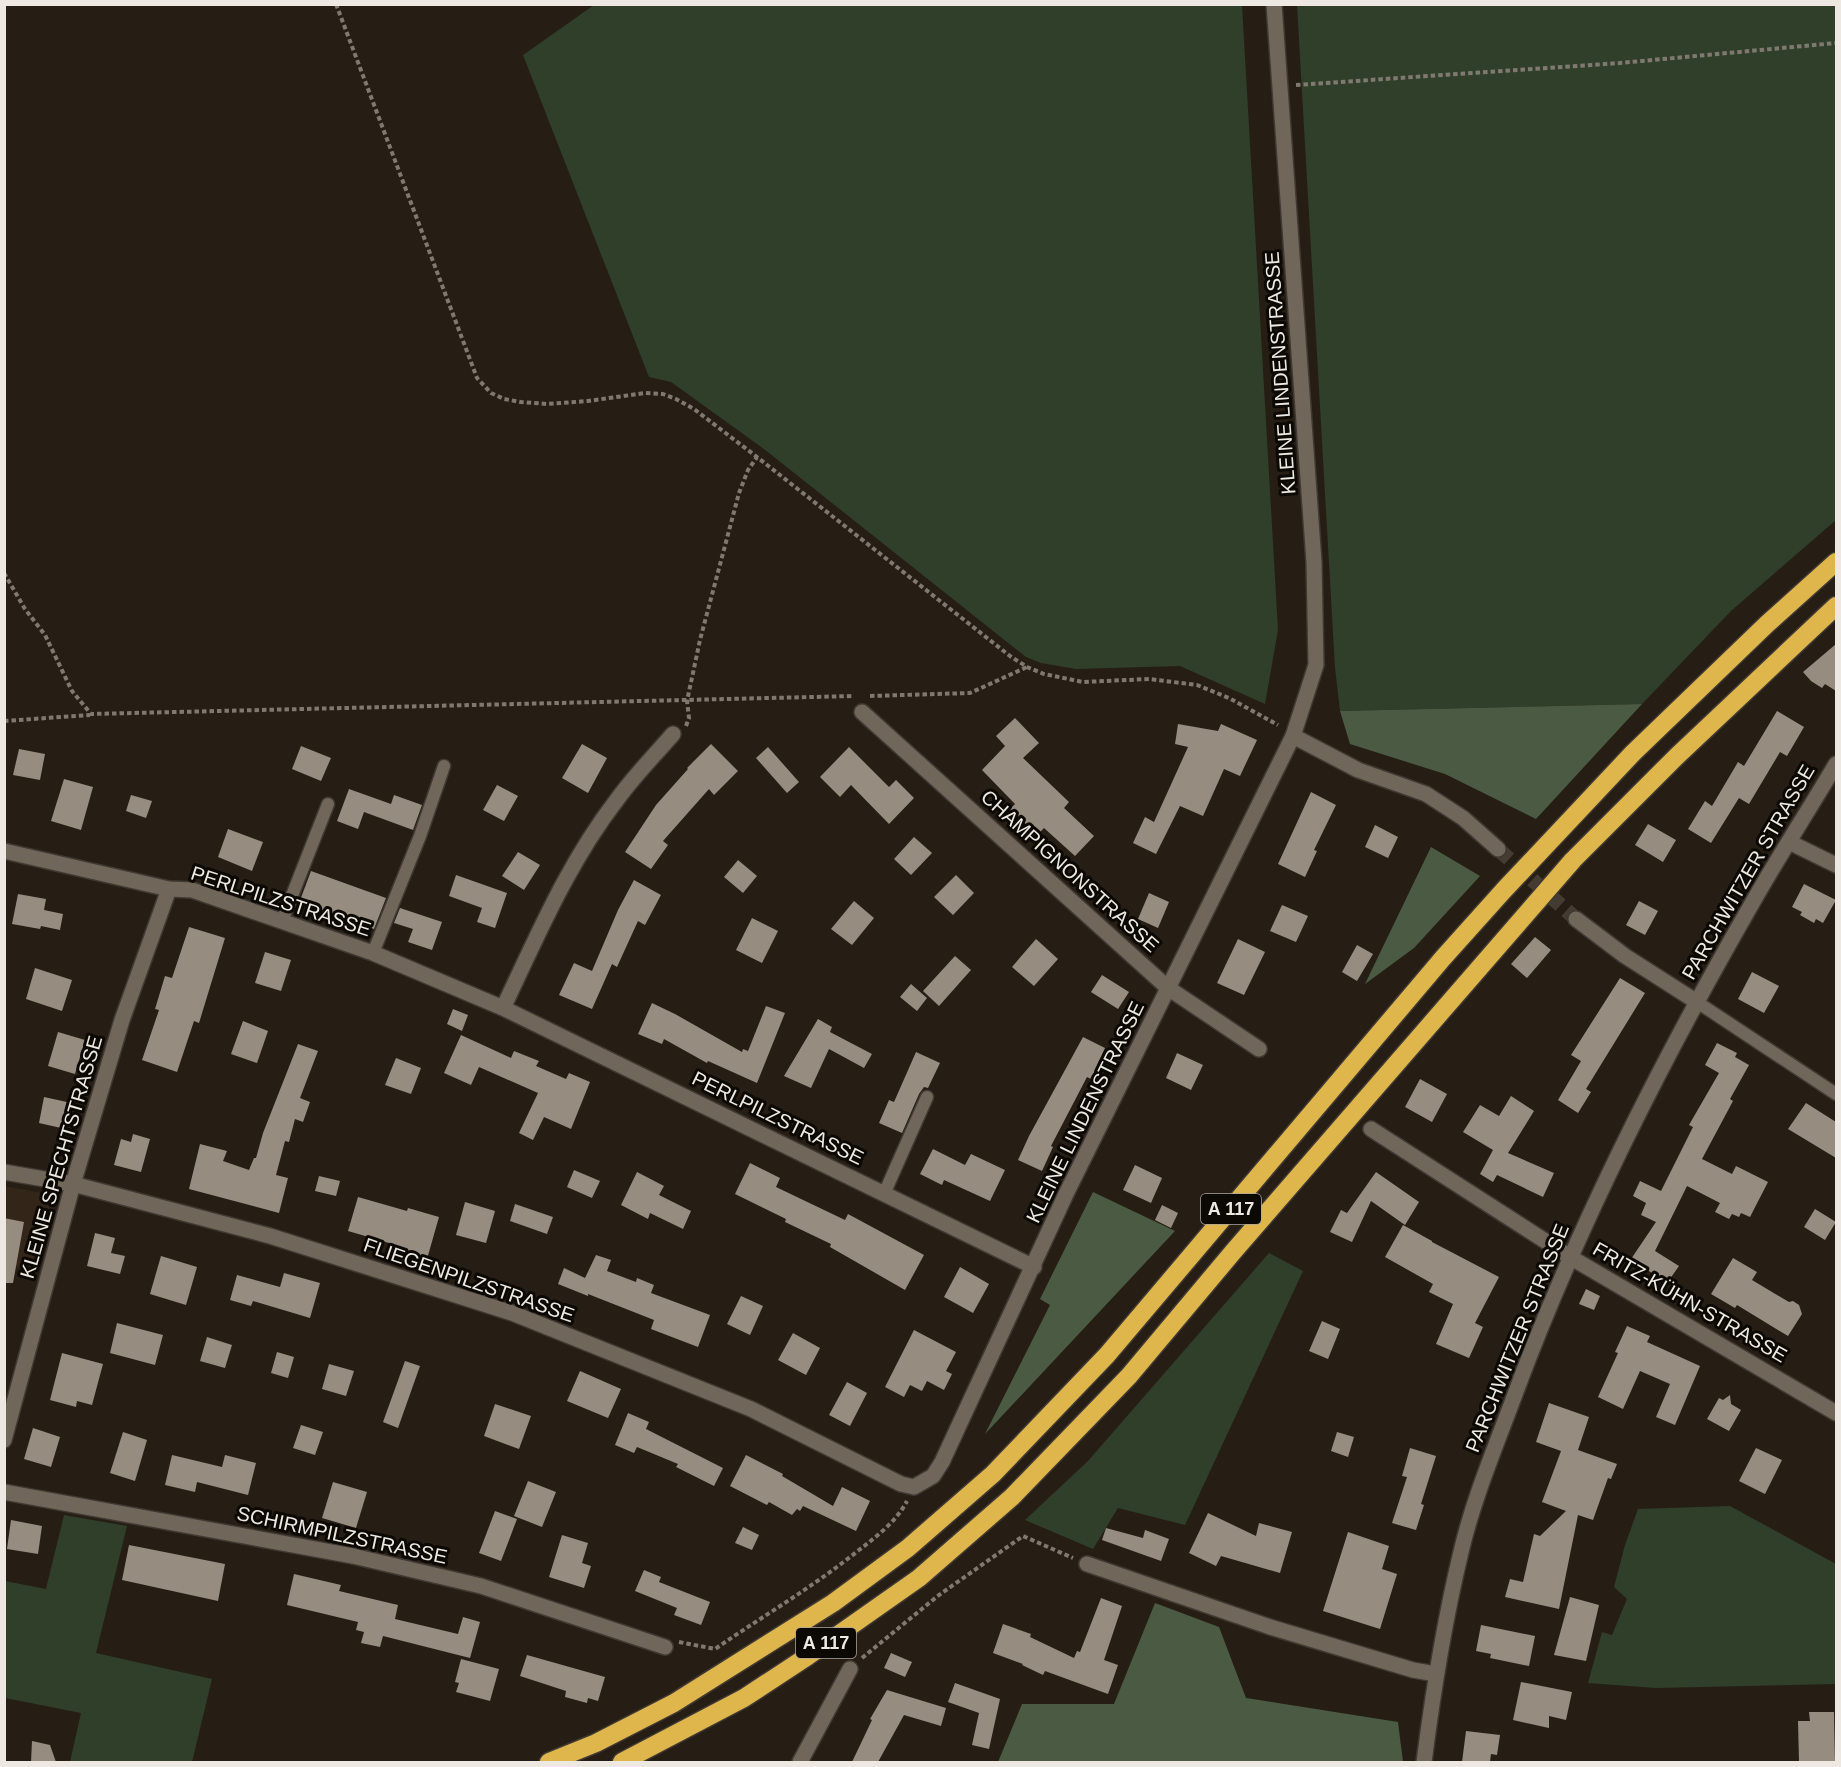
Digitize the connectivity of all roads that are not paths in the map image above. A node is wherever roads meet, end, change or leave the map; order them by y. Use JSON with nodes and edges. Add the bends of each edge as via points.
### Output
{"nodes":[{"id":1,"x":1274,"y":4,"type":"edge"},
{"id":2,"x":1836,"y":562,"type":"edge"},
{"id":3,"x":1836,"y":606,"type":"edge"},
{"id":4,"x":862,"y":712,"type":"dead end"},
{"id":5,"x":673,"y":734,"type":"dead end"},
{"id":6,"x":1293,"y":736,"type":"junction"},
{"id":7,"x":1836,"y":764,"type":"edge"},
{"id":8,"x":444,"y":766,"type":"dead end"},
{"id":9,"x":328,"y":804,"type":"dead end"},
{"id":10,"x":1789,"y":842,"type":"junction"},
{"id":11,"x":1498,"y":849,"type":"tunnel mouth"},
{"id":12,"x":4,"y":851,"type":"edge"},
{"id":13,"x":1836,"y":865,"type":"edge"},
{"id":14,"x":169,"y":889,"type":"junction"},
{"id":15,"x":1576,"y":919,"type":"tunnel mouth"},
{"id":16,"x":282,"y":921,"type":"junction"},
{"id":17,"x":373,"y":953,"type":"junction"},
{"id":18,"x":1168,"y":988,"type":"junction"},
{"id":19,"x":1697,"y":1002,"type":"junction"},
{"id":20,"x":502,"y":1008,"type":"junction"},
{"id":21,"x":1259,"y":1049,"type":"dead end"},
{"id":22,"x":1836,"y":1094,"type":"edge"},
{"id":23,"x":927,"y":1097,"type":"dead end"},
{"id":24,"x":1371,"y":1129,"type":"dead end"},
{"id":25,"x":4,"y":1172,"type":"edge"},
{"id":26,"x":73,"y":1184,"type":"junction"},
{"id":27,"x":884,"y":1194,"type":"junction"},
{"id":28,"x":1570,"y":1257,"type":"junction"},
{"id":29,"x":1034,"y":1267,"type":"junction"},
{"id":30,"x":1836,"y":1413,"type":"edge"},
{"id":31,"x":4,"y":1440,"type":"edge"},
{"id":32,"x":907,"y":1486,"type":"joint"},
{"id":33,"x":4,"y":1492,"type":"edge"},
{"id":34,"x":1087,"y":1564,"type":"road end"},
{"id":35,"x":665,"y":1647,"type":"road end"},
{"id":36,"x":850,"y":1669,"type":"road end"},
{"id":37,"x":1436,"y":1674,"type":"junction"},
{"id":38,"x":549,"y":1762,"type":"edge"},
{"id":39,"x":622,"y":1762,"type":"edge"},
{"id":40,"x":800,"y":1762,"type":"edge"},
{"id":41,"x":1424,"y":1762,"type":"edge"}],
"edges":[{"from":1,"to":6,"type":"street","name":"KLEINE LINDENSTRASSE","via":[[1314,562],[1316,665]]},
{"from":2,"to":38,"type":"highway","number":"A 117","via":[[1633,753],[1504,890],[1107,1355],[993,1474],[908,1548],[833,1603],[674,1703]]},
{"from":3,"to":39,"type":"highway","number":"A 117","via":[[1573,860],[1129,1376],[1012,1497],[919,1578],[808,1656],[744,1698]]},
{"from":4,"to":18,"type":"street","name":"CHAMPIGNONSTRASSE"},
{"from":5,"to":20,"type":"street","via":[[614,802],[592,836],[556,896]]},
{"from":6,"to":11,"type":"street","via":[[1358,770],[1426,794],[1463,818]]},
{"from":6,"to":18,"type":"street","name":"KLEINE LINDENSTRASSE"},
{"from":7,"to":10,"type":"street","name":"PARCHWITZER STRASSE"},
{"from":8,"to":17,"type":"lane"},
{"from":9,"to":16,"type":"lane"},
{"from":10,"to":13,"type":"street"},
{"from":10,"to":19,"type":"street","name":"PARCHWITZER STRASSE"},
{"from":12,"to":14,"type":"street","name":"PERLPILZSTRASSE"},
{"from":14,"to":16,"type":"street","name":"PERLPILZSTRASSE","via":[[192,890]]},
{"from":14,"to":26,"type":"street","name":"KLEINE SPECHTSTRASSE","via":[[122,1020]]},
{"from":15,"to":19,"type":"street","name":"PARCHWITZER STRASSE"},
{"from":16,"to":17,"type":"street","name":"PERLPILZSTRASSE"},
{"from":17,"to":20,"type":"street","name":"PERLPILZSTRASSE"},
{"from":18,"to":21,"type":"street","name":"CHAMPIGNONSTRASSE"},
{"from":18,"to":29,"type":"street","name":"KLEINE LINDENSTRASSE"},
{"from":19,"to":22,"type":"lane"},
{"from":19,"to":28,"type":"street","name":"PARCHWITZER STRASSE"},
{"from":20,"to":27,"type":"street","name":"PERLPILZSTRASSE"},
{"from":23,"to":27,"type":"lane"},
{"from":24,"to":28,"type":"street","name":"FRITZ-KÜHN-STRASSE"},
{"from":25,"to":26,"type":"street","name":"FLIEGENPILZSTRASSE"},
{"from":26,"to":31,"type":"street","name":"KLEINE SPECHTSTRASSE"},
{"from":26,"to":32,"type":"street","name":"FLIEGENPILZSTRASSE","via":[[270,1236],[512,1313],[751,1409]]},
{"from":27,"to":29,"type":"street","name":"PERLPILZSTRASSE"},
{"from":28,"to":30,"type":"street","name":"FRITZ-KÜHN-STRASSE"},
{"from":28,"to":37,"type":"street","name":"PARCHWITZER STRASSE","via":[[1538,1332],[1461,1550]]},
{"from":29,"to":32,"type":"street","name":"KLEINE LINDENSTRASSE","via":[[942,1462],[933,1476]]},
{"from":33,"to":35,"type":"street","name":"SCHIRMPILZSTRASSE","via":[[353,1556],[481,1586]]},
{"from":34,"to":37,"type":"street","via":[[1281,1630]]},
{"from":36,"to":40,"type":"street"},
{"from":37,"to":41,"type":"street","name":"PARCHWITZER STRASSE"}]}
